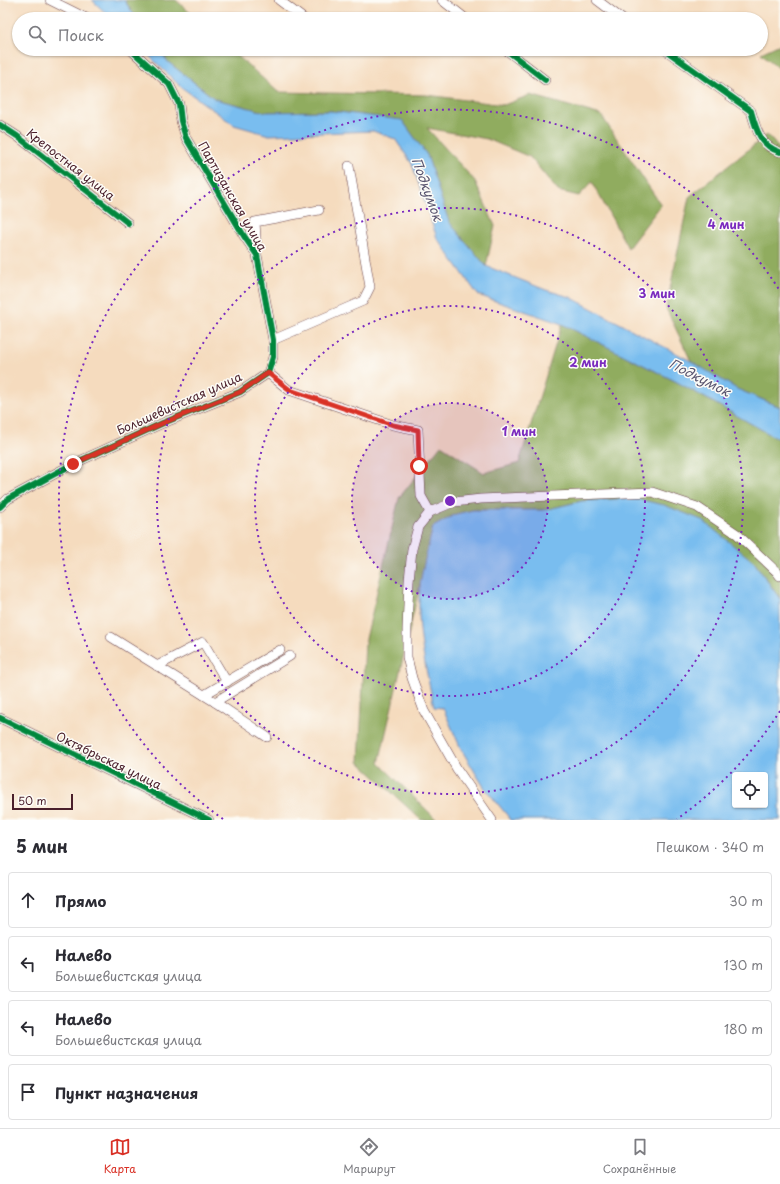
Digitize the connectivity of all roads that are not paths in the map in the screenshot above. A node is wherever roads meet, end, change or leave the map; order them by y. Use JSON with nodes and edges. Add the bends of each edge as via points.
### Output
{"nodes":[{"id":1,"x":50,"y":0,"type":"edge"},
{"id":2,"x":279,"y":0,"type":"edge"},
{"id":3,"x":442,"y":0,"type":"edge"},
{"id":4,"x":597,"y":0,"type":"edge"},
{"id":5,"x":74,"y":12,"type":"edge"},
{"id":6,"x":295,"y":12,"type":"edge"},
{"id":7,"x":457,"y":12,"type":"edge"},
{"id":8,"x":613,"y":12,"type":"edge"},
{"id":9,"x":138,"y":56,"type":"edge"},
{"id":10,"x":514,"y":56,"type":"edge"},
{"id":11,"x":674,"y":56,"type":"edge"},
{"id":12,"x":545,"y":80,"type":"dead end"},
{"id":13,"x":0,"y":125,"type":"edge"},
{"id":14,"x":780,"y":152,"type":"edge"},
{"id":15,"x":349,"y":166,"type":"dead end"},
{"id":16,"x":319,"y":210,"type":"dead end"},
{"id":17,"x":128,"y":222,"type":"dead end"},
{"id":18,"x":257,"y":255,"type":"junction"},
{"id":19,"x":274,"y":340,"type":"junction"},
{"id":20,"x":268,"y":373,"type":"junction"},
{"id":21,"x":0,"y":507,"type":"edge"},
{"id":22,"x":430,"y":512,"type":"junction"},
{"id":23,"x":780,"y":576,"type":"edge"},
{"id":24,"x":111,"y":637,"type":"dead end"},
{"id":25,"x":280,"y":650,"type":"dead end"},
{"id":26,"x":290,"y":656,"type":"dead end"},
{"id":27,"x":157,"y":666,"type":"junction"},
{"id":28,"x":227,"y":682,"type":"junction"},
{"id":29,"x":204,"y":695,"type":"junction"},
{"id":30,"x":215,"y":702,"type":"junction"},
{"id":31,"x":0,"y":718,"type":"edge"},
{"id":32,"x":267,"y":737,"type":"dead end"},
{"id":33,"x":209,"y":820,"type":"edge"},
{"id":34,"x":492,"y":820,"type":"edge"}],
"edges":[{"from":1,"to":5,"type":"street"},
{"from":2,"to":6,"type":"street"},
{"from":3,"to":7,"type":"street"},
{"from":4,"to":8,"type":"street"},
{"from":9,"to":18,"type":"street","name":"Партизанская улица","via":[[169,84],[179,104],[186,138]]},
{"from":10,"to":12,"type":"street"},
{"from":11,"to":14,"type":"street","via":[[752,111],[757,132],[768,145]]},
{"from":13,"to":17,"type":"street","name":"Крепостная улица"},
{"from":15,"to":19,"type":"street","via":[[370,287],[363,301]]},
{"from":16,"to":18,"type":"street","via":[[255,222]]},
{"from":18,"to":19,"type":"street","name":"Партизанская улица"},
{"from":19,"to":20,"type":"street","name":"Партизанская улица","via":[[273,357]]},
{"from":20,"to":21,"type":"street","name":"Большевистская улица","via":[[240,392],[163,423],[73,464],[8,499]]},
{"from":20,"to":22,"type":"street","via":[[290,390],[393,425],[418,430],[421,496]]},
{"from":22,"to":23,"type":"street","via":[[454,502],[481,499],[652,492],[696,507],[737,534]]},
{"from":22,"to":34,"type":"street","via":[[418,527],[412,549],[407,629],[409,664],[424,711],[457,769]]},
{"from":24,"to":27,"type":"street"},
{"from":25,"to":28,"type":"street"},
{"from":26,"to":30,"type":"street"},
{"from":27,"to":28,"type":"street","via":[[203,642]]},
{"from":27,"to":29,"type":"street"},
{"from":28,"to":29,"type":"street"},
{"from":29,"to":30,"type":"street"},
{"from":30,"to":32,"type":"street"},
{"from":31,"to":33,"type":"street","name":"Октябрьская улица"}]}
